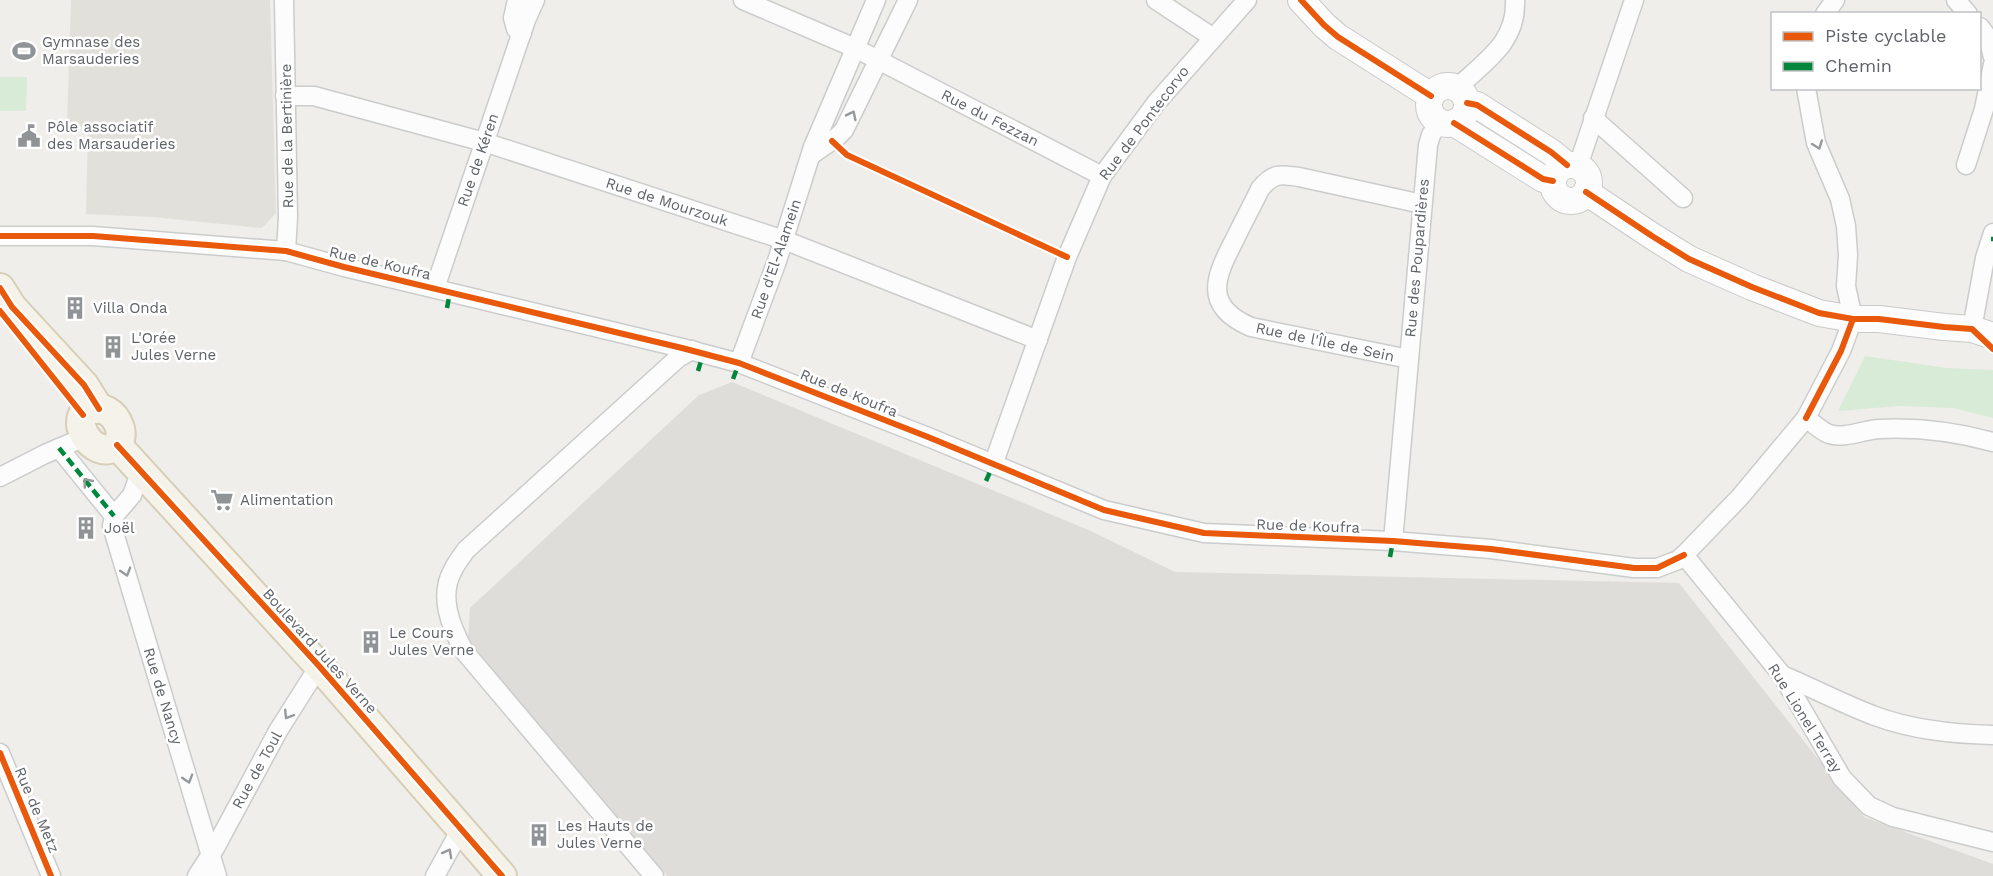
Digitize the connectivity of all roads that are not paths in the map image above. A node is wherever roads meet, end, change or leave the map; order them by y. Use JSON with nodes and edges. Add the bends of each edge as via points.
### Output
{"nodes":[{"id":1,"x":284,"y":0,"type":"edge"},
{"id":2,"x":517,"y":0,"type":"edge"},
{"id":3,"x":535,"y":0,"type":"edge"},
{"id":4,"x":743,"y":0,"type":"edge"},
{"id":5,"x":876,"y":0,"type":"edge"},
{"id":6,"x":908,"y":0,"type":"edge"},
{"id":7,"x":1156,"y":0,"type":"edge"},
{"id":8,"x":1246,"y":0,"type":"edge"},
{"id":9,"x":1301,"y":0,"type":"edge"},
{"id":10,"x":1515,"y":0,"type":"edge"},
{"id":11,"x":1634,"y":0,"type":"edge"},
{"id":12,"x":1956,"y":0,"type":"edge"},
{"id":13,"x":1966,"y":12,"type":"edge"},
{"id":14,"x":1981,"y":28,"type":"edge"},
{"id":15,"x":522,"y":33,"type":"junction"},
{"id":16,"x":1212,"y":37,"type":"junction"},
{"id":17,"x":855,"y":48,"type":"junction"},
{"id":18,"x":1993,"y":57,"type":"edge"},
{"id":19,"x":877,"y":60,"type":"junction"},
{"id":20,"x":1993,"y":64,"type":"edge"},
{"id":21,"x":1992,"y":73,"type":"edge"},
{"id":22,"x":1806,"y":90,"type":"edge"},
{"id":23,"x":285,"y":96,"type":"junction"},
{"id":24,"x":1454,"y":109,"type":"junction"},
{"id":25,"x":1989,"y":110,"type":"edge"},
{"id":26,"x":1593,"y":118,"type":"junction"},
{"id":27,"x":484,"y":142,"type":"junction"},
{"id":28,"x":813,"y":148,"type":"junction"},
{"id":29,"x":1966,"y":165,"type":"dead end"},
{"id":30,"x":1566,"y":171,"type":"junction"},
{"id":31,"x":1102,"y":176,"type":"junction"},
{"id":32,"x":1683,"y":198,"type":"dead end"},
{"id":33,"x":1422,"y":204,"type":"junction"},
{"id":34,"x":1993,"y":233,"type":"edge"},
{"id":35,"x":0,"y":236,"type":"edge"},
{"id":36,"x":784,"y":240,"type":"junction"},
{"id":37,"x":286,"y":251,"type":"junction"},
{"id":38,"x":0,"y":288,"type":"edge"},
{"id":39,"x":435,"y":288,"type":"junction"},
{"id":40,"x":0,"y":311,"type":"edge"},
{"id":41,"x":1853,"y":319,"type":"junction"},
{"id":42,"x":1982,"y":332,"type":"edge"},
{"id":43,"x":1038,"y":340,"type":"junction"},
{"id":44,"x":692,"y":350,"type":"junction"},
{"id":45,"x":1409,"y":359,"type":"junction"},
{"id":46,"x":739,"y":363,"type":"junction"},
{"id":47,"x":1806,"y":418,"type":"junction"},
{"id":48,"x":89,"y":420,"type":"junction"},
{"id":49,"x":1993,"y":442,"type":"edge"},
{"id":50,"x":59,"y":448,"type":"junction"},
{"id":51,"x":993,"y":465,"type":"junction"},
{"id":52,"x":141,"y":471,"type":"junction"},
{"id":53,"x":0,"y":477,"type":"edge"},
{"id":54,"x":114,"y":516,"type":"junction"},
{"id":55,"x":1393,"y":541,"type":"junction"},
{"id":56,"x":1684,"y":555,"type":"junction"},
{"id":57,"x":320,"y":666,"type":"junction"},
{"id":58,"x":1782,"y":675,"type":"junction"},
{"id":59,"x":1993,"y":735,"type":"edge"},
{"id":60,"x":0,"y":753,"type":"edge"},
{"id":61,"x":461,"y":829,"type":"junction"},
{"id":62,"x":1993,"y":842,"type":"edge"},
{"id":63,"x":211,"y":856,"type":"junction"},
{"id":64,"x":51,"y":876,"type":"edge"},
{"id":65,"x":198,"y":876,"type":"edge"},
{"id":66,"x":217,"y":876,"type":"edge"},
{"id":67,"x":435,"y":876,"type":"edge"},
{"id":68,"x":502,"y":876,"type":"edge"},
{"id":69,"x":654,"y":876,"type":"edge"}],
"edges":[{"from":1,"to":23,"type":"street","name":"Rue de la Bertinière"},
{"from":2,"to":15,"type":"street","via":[[513,18],[516,29]]},
{"from":3,"to":15,"type":"street","name":"Rue de Kéren"},
{"from":4,"to":17,"type":"street"},
{"from":5,"to":17,"type":"street","name":"Rue d'El-Alamein"},
{"from":6,"to":19,"type":"street"},
{"from":7,"to":16,"type":"street"},
{"from":8,"to":16,"type":"street","name":"Rue de Pontecorvo"},
{"from":9,"to":24,"type":"street","via":[[1338,37],[1431,96],[1448,86]]},
{"from":10,"to":24,"type":"street","via":[[1515,19],[1506,41]]},
{"from":11,"to":26,"type":"street"},
{"from":12,"to":13,"type":"street"},
{"from":14,"to":18,"type":"street"},
{"from":15,"to":27,"type":"street","name":"Rue de Kéren"},
{"from":16,"to":31,"type":"street","name":"Rue de Pontecorvo"},
{"from":17,"to":19,"type":"street"},
{"from":17,"to":28,"type":"street","name":"Rue d'El-Alamein"},
{"from":28,"to":19,"type":"street","one_way":true,"via":[[837,138],[844,130]]},
{"from":19,"to":31,"type":"street","name":"Rue du Fezzan"},
{"from":20,"to":21,"type":"street"},
{"from":21,"to":25,"type":"street"},
{"from":22,"to":41,"type":"street","one_way":true,"via":[[1816,143],[1840,199],[1846,226],[1846,286]]},
{"from":23,"to":27,"type":"street","name":"Rue de Mourzouk","via":[[314,96]]},
{"from":23,"to":37,"type":"street","name":"Rue de la Bertinière"},
{"from":24,"to":30,"type":"street","via":[[1543,179]]},
{"from":24,"to":33,"type":"street","name":"Rue des Poupardières","via":[[1431,135]]},
{"from":25,"to":29,"type":"street"},
{"from":26,"to":30,"type":"street"},
{"from":26,"to":32,"type":"street"},
{"from":27,"to":36,"type":"street","name":"Rue de Mourzouk"},
{"from":27,"to":39,"type":"street","name":"Rue de Kéren"},
{"from":28,"to":36,"type":"street","name":"Rue d'El-Alamein"},
{"from":30,"to":41,"type":"street","via":[[1555,192],[1565,200],[1577,200],[1586,192],[1689,259],[1786,301],[1819,313]]},
{"from":31,"to":43,"type":"street","name":"Rue de Pontecorvo","via":[[1067,256]]},
{"from":33,"to":45,"type":"street","name":"Rue des Poupardières"},
{"from":33,"to":45,"type":"street","name":"Rue de l'Île de Sein","via":[[1299,177],[1273,176],[1260,189],[1221,267],[1216,286],[1222,307],[1251,327]]},
{"from":34,"to":42,"type":"street","via":[[1983,267]]},
{"from":35,"to":37,"type":"street","name":"Rue de Koufra","via":[[93,236]]},
{"from":36,"to":43,"type":"street","name":"Rue de Mourzouk"},
{"from":36,"to":46,"type":"street","name":"Rue d'El-Alamein"},
{"from":37,"to":39,"type":"street","name":"Rue de Koufra"},
{"from":38,"to":48,"type":"main road","via":[[84,385]]},
{"from":39,"to":44,"type":"street","name":"Rue de Koufra"},
{"from":40,"to":48,"type":"main road"},
{"from":41,"to":42,"type":"street"},
{"from":41,"to":47,"type":"street","name":"Rue de Koufra"},
{"from":43,"to":51,"type":"street","name":"Rue de Pontecorvo"},
{"from":44,"to":46,"type":"street","name":"Rue de Koufra"},
{"from":44,"to":69,"type":"street","via":[[678,358],[466,550],[451,571],[447,590],[453,631],[464,651]]},
{"from":45,"to":55,"type":"street","name":"Rue des Poupardières"},
{"from":46,"to":51,"type":"street","name":"Rue de Koufra"},
{"from":47,"to":49,"type":"street","via":[[1829,434],[1849,435],[1877,429],[1929,430]]},
{"from":47,"to":56,"type":"street","name":"Rue de Koufra","via":[[1740,497]]},
{"from":48,"to":50,"type":"street"},
{"from":48,"to":52,"type":"main road","name":"Boulevard Jules Verne","via":[[110,413],[121,429],[117,445]]},
{"from":50,"to":53,"type":"street"},
{"from":54,"to":50,"type":"street","one_way":true},
{"from":51,"to":55,"type":"street","name":"Rue de Koufra","via":[[1104,510],[1204,533]]},
{"from":52,"to":54,"type":"street","via":[[132,495]]},
{"from":52,"to":57,"type":"main road","name":"Boulevard Jules Verne"},
{"from":54,"to":63,"type":"street","name":"Rue de Nancy","one_way":true,"via":[[112,526]]},
{"from":55,"to":56,"type":"street","name":"Rue de Koufra","via":[[1634,568],[1656,568]]},
{"from":56,"to":58,"type":"street","name":"Rue Lionel Terray"},
{"from":57,"to":61,"type":"main road","name":"Boulevard Jules Verne"},
{"from":57,"to":63,"type":"street","name":"Rue de Toul","one_way":true,"via":[[278,731]]},
{"from":58,"to":59,"type":"street","via":[[1901,724],[1939,733]]},
{"from":58,"to":62,"type":"street","name":"Rue Lionel Terray","via":[[1842,778],[1869,806],[1893,817]]},
{"from":60,"to":64,"type":"street","name":"Rue de Metz"},
{"from":67,"to":61,"type":"street","one_way":true},
{"from":61,"to":68,"type":"main road","name":"Boulevard Jules Verne"},
{"from":63,"to":65,"type":"street","name":"Rue de Toul"},
{"from":63,"to":66,"type":"street","name":"Rue de Nancy"}]}
